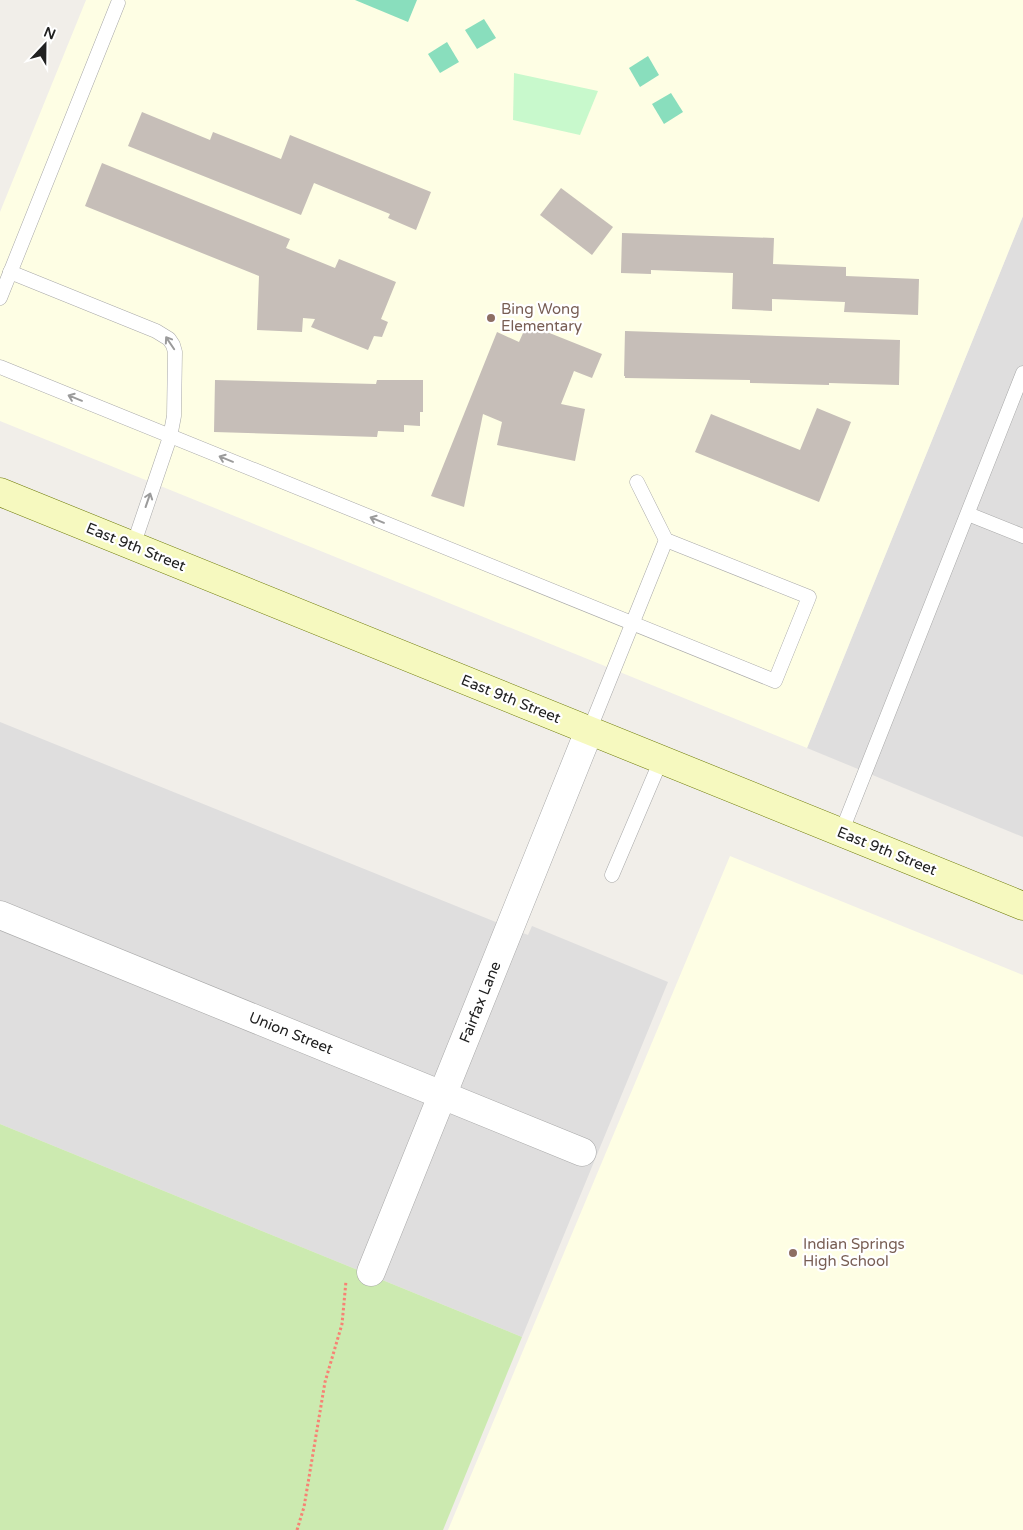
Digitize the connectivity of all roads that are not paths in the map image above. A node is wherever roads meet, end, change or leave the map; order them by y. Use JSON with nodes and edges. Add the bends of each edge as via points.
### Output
{"nodes":[{"id":1,"x":118,"y":3,"type":"dead end"},
{"id":2,"x":10,"y":272,"type":"junction"},
{"id":3,"x":0,"y":298,"type":"edge"},
{"id":4,"x":0,"y":367,"type":"edge"},
{"id":5,"x":1023,"y":373,"type":"edge"},
{"id":6,"x":170,"y":437,"type":"junction"},
{"id":7,"x":637,"y":482,"type":"dead end"},
{"id":8,"x":0,"y":492,"type":"edge"},
{"id":9,"x":968,"y":514,"type":"junction"},
{"id":10,"x":1023,"y":536,"type":"edge"},
{"id":11,"x":666,"y":540,"type":"junction"},
{"id":12,"x":132,"y":546,"type":"junction"},
{"id":13,"x":632,"y":624,"type":"junction"},
{"id":14,"x":589,"y":731,"type":"junction"},
{"id":15,"x":661,"y":760,"type":"junction"},
{"id":16,"x":841,"y":833,"type":"junction"},
{"id":17,"x":612,"y":875,"type":"dead end"},
{"id":18,"x":1023,"y":906,"type":"edge"},
{"id":19,"x":0,"y":915,"type":"edge"},
{"id":20,"x":442,"y":1095,"type":"junction"},
{"id":21,"x":582,"y":1152,"type":"dead end"},
{"id":22,"x":371,"y":1272,"type":"road end"}],
"edges":[{"from":1,"to":2,"type":"lane"},
{"from":2,"to":3,"type":"lane"},
{"from":6,"to":2,"type":"lane","one_way":true,"via":[[176,360],[169,339]]},
{"from":6,"to":4,"type":"lane","one_way":true},
{"from":5,"to":9,"type":"lane"},
{"from":12,"to":6,"type":"lane","one_way":true},
{"from":13,"to":6,"type":"lane","one_way":true},
{"from":7,"to":11,"type":"lane"},
{"from":8,"to":12,"type":"street","name":"East 9th Street"},
{"from":9,"to":10,"type":"lane"},
{"from":9,"to":16,"type":"lane"},
{"from":11,"to":13,"type":"lane"},
{"from":11,"to":13,"type":"lane","via":[[808,597],[774,682]]},
{"from":12,"to":14,"type":"street","name":"East 9th Street"},
{"from":13,"to":14,"type":"lane"},
{"from":14,"to":15,"type":"street","name":"East 9th Street"},
{"from":14,"to":20,"type":"street","name":"Fairfax Lane"},
{"from":15,"to":16,"type":"street","name":"East 9th Street"},
{"from":15,"to":17,"type":"lane"},
{"from":16,"to":18,"type":"street","name":"East 9th Street"},
{"from":19,"to":20,"type":"street","name":"Union Street"},
{"from":20,"to":21,"type":"street","name":"Union Street"},
{"from":20,"to":22,"type":"street","name":"Fairfax Lane"}]}
